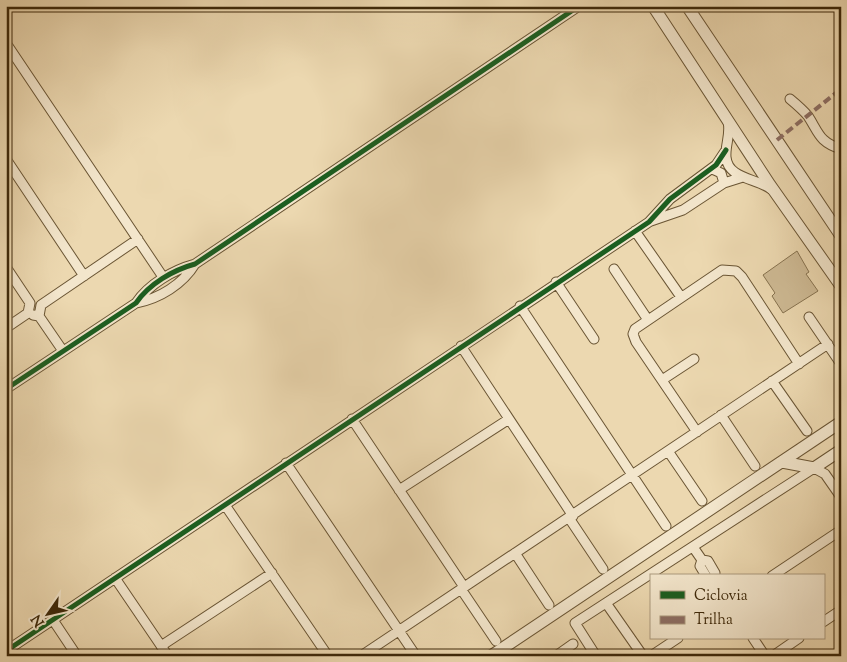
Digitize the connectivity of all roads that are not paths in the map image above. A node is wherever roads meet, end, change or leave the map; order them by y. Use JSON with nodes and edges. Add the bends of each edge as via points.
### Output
{"nodes":[{"id":1,"x":579,"y":6,"type":"edge"},
{"id":2,"x":653,"y":6,"type":"edge"},
{"id":3,"x":687,"y":6,"type":"edge"},
{"id":4,"x":6,"y":43,"type":"edge"},
{"id":5,"x":10,"y":58,"type":"edge"},
{"id":6,"x":790,"y":99,"type":"dead end"},
{"id":7,"x":726,"y":117,"type":"junction"},
{"id":8,"x":841,"y":149,"type":"edge"},
{"id":9,"x":726,"y":150,"type":"junction"},
{"id":10,"x":6,"y":158,"type":"edge"},
{"id":11,"x":712,"y":169,"type":"junction"},
{"id":12,"x":743,"y":177,"type":"junction"},
{"id":13,"x":724,"y":183,"type":"junction"},
{"id":14,"x":776,"y":193,"type":"junction"},
{"id":15,"x":670,"y":199,"type":"junction"},
{"id":16,"x":679,"y":211,"type":"junction"},
{"id":17,"x":649,"y":222,"type":"junction"},
{"id":18,"x":635,"y":231,"type":"junction"},
{"id":19,"x":841,"y":236,"type":"edge"},
{"id":20,"x":138,"y":239,"type":"junction"},
{"id":21,"x":195,"y":264,"type":"junction"},
{"id":22,"x":6,"y":267,"type":"edge"},
{"id":23,"x":614,"y":269,"type":"dead end"},
{"id":24,"x":84,"y":276,"type":"junction"},
{"id":25,"x":164,"y":278,"type":"junction"},
{"id":26,"x":556,"y":282,"type":"junction"},
{"id":27,"x":175,"y":285,"type":"junction"},
{"id":28,"x":841,"y":286,"type":"edge"},
{"id":29,"x":166,"y":290,"type":"junction"},
{"id":30,"x":681,"y":297,"type":"junction"},
{"id":31,"x":30,"y":303,"type":"junction"},
{"id":32,"x":136,"y":303,"type":"junction"},
{"id":33,"x":41,"y":305,"type":"junction"},
{"id":34,"x":520,"y":306,"type":"junction"},
{"id":35,"x":28,"y":314,"type":"junction"},
{"id":36,"x":39,"y":316,"type":"junction"},
{"id":37,"x":810,"y":317,"type":"dead end"},
{"id":38,"x":648,"y":320,"type":"junction"},
{"id":39,"x":6,"y":328,"type":"edge"},
{"id":40,"x":594,"y":339,"type":"dead end"},
{"id":41,"x":828,"y":344,"type":"junction"},
{"id":42,"x":461,"y":346,"type":"junction"},
{"id":43,"x":63,"y":351,"type":"junction"},
{"id":44,"x":694,"y":359,"type":"dead end"},
{"id":45,"x":799,"y":364,"type":"junction"},
{"id":46,"x":841,"y":364,"type":"edge"},
{"id":47,"x":662,"y":380,"type":"junction"},
{"id":48,"x":772,"y":381,"type":"junction"},
{"id":49,"x":6,"y":389,"type":"edge"},
{"id":50,"x":721,"y":415,"type":"junction"},
{"id":51,"x":352,"y":419,"type":"junction"},
{"id":52,"x":509,"y":419,"type":"junction"},
{"id":53,"x":841,"y":422,"type":"edge"},
{"id":54,"x":807,"y":431,"type":"dead end"},
{"id":55,"x":697,"y":432,"type":"junction"},
{"id":56,"x":841,"y":450,"type":"edge"},
{"id":57,"x":668,"y":451,"type":"junction"},
{"id":58,"x":782,"y":462,"type":"junction"},
{"id":59,"x":286,"y":463,"type":"junction"},
{"id":60,"x":755,"y":466,"type":"dead end"},
{"id":61,"x":814,"y":468,"type":"junction"},
{"id":62,"x":632,"y":475,"type":"junction"},
{"id":63,"x":399,"y":490,"type":"junction"},
{"id":64,"x":841,"y":497,"type":"edge"},
{"id":65,"x":702,"y":501,"type":"dead end"},
{"id":66,"x":225,"y":505,"type":"junction"},
{"id":67,"x":571,"y":517,"type":"junction"},
{"id":68,"x":666,"y":526,"type":"dead end"},
{"id":69,"x":841,"y":530,"type":"edge"},
{"id":70,"x":693,"y":546,"type":"junction"},
{"id":71,"x":514,"y":553,"type":"junction"},
{"id":72,"x":702,"y":560,"type":"junction"},
{"id":73,"x":603,"y":569,"type":"dead end"},
{"id":74,"x":272,"y":573,"type":"junction"},
{"id":75,"x":650,"y":574,"type":"edge"},
{"id":76,"x":650,"y":574,"type":"edge"},
{"id":77,"x":705,"y":574,"type":"edge"},
{"id":78,"x":716,"y":574,"type":"edge"},
{"id":79,"x":775,"y":574,"type":"edge"},
{"id":80,"x":115,"y":578,"type":"junction"},
{"id":81,"x":462,"y":588,"type":"junction"},
{"id":82,"x":606,"y":603,"type":"junction"},
{"id":83,"x":549,"y":605,"type":"dead end"},
{"id":84,"x":838,"y":612,"type":"edge"},
{"id":85,"x":53,"y":620,"type":"junction"},
{"id":86,"x":824,"y":621,"type":"edge"},
{"id":87,"x":841,"y":622,"type":"edge"},
{"id":88,"x":399,"y":630,"type":"junction"},
{"id":89,"x":675,"y":640,"type":"edge"},
{"id":90,"x":754,"y":640,"type":"edge"},
{"id":91,"x":796,"y":640,"type":"edge"},
{"id":92,"x":496,"y":641,"type":"dead end"},
{"id":93,"x":573,"y":644,"type":"dead end"},
{"id":94,"x":161,"y":646,"type":"junction"},
{"id":95,"x":6,"y":651,"type":"edge"},
{"id":96,"x":779,"y":654,"type":"edge"},
{"id":97,"x":77,"y":656,"type":"edge"},
{"id":98,"x":168,"y":656,"type":"edge"},
{"id":99,"x":328,"y":656,"type":"edge"},
{"id":100,"x":361,"y":656,"type":"edge"},
{"id":101,"x":416,"y":656,"type":"edge"},
{"id":102,"x":492,"y":656,"type":"edge"},
{"id":103,"x":556,"y":656,"type":"edge"},
{"id":104,"x":596,"y":656,"type":"edge"},
{"id":105,"x":643,"y":656,"type":"edge"},
{"id":106,"x":651,"y":656,"type":"edge"},
{"id":107,"x":765,"y":656,"type":"edge"}],
"edges":[{"from":1,"to":21,"type":"street"},
{"from":2,"to":7,"type":"street"},
{"from":3,"to":19,"type":"street"},
{"from":4,"to":5,"type":"street"},
{"from":5,"to":20,"type":"street"},
{"from":6,"to":8,"type":"street","via":[[828,145]]},
{"from":7,"to":9,"type":"street","via":[[729,132]]},
{"from":7,"to":14,"type":"street"},
{"from":9,"to":11,"type":"street"},
{"from":9,"to":12,"type":"street","via":[[728,165]]},
{"from":10,"to":24,"type":"street"},
{"from":11,"to":13,"type":"street","via":[[721,172]]},
{"from":11,"to":15,"type":"street"},
{"from":12,"to":13,"type":"street"},
{"from":12,"to":14,"type":"street","via":[[762,183]]},
{"from":13,"to":16,"type":"street"},
{"from":14,"to":28,"type":"street"},
{"from":15,"to":16,"type":"street"},
{"from":15,"to":17,"type":"street"},
{"from":16,"to":17,"type":"street"},
{"from":17,"to":18,"type":"street"},
{"from":18,"to":26,"type":"street"},
{"from":18,"to":30,"type":"street"},
{"from":20,"to":24,"type":"street"},
{"from":20,"to":25,"type":"street"},
{"from":21,"to":25,"type":"street"},
{"from":21,"to":27,"type":"street"},
{"from":22,"to":31,"type":"street"},
{"from":23,"to":38,"type":"street"},
{"from":24,"to":33,"type":"street"},
{"from":25,"to":27,"type":"street","via":[[173,278]]},
{"from":25,"to":29,"type":"street","via":[[162,287]]},
{"from":25,"to":32,"type":"street"},
{"from":26,"to":34,"type":"street"},
{"from":26,"to":40,"type":"street"},
{"from":27,"to":29,"type":"street"},
{"from":29,"to":32,"type":"street"},
{"from":30,"to":38,"type":"street"},
{"from":30,"to":45,"type":"street","via":[[722,270],[736,271]]},
{"from":31,"to":33,"type":"street"},
{"from":31,"to":35,"type":"street"},
{"from":32,"to":43,"type":"street"},
{"from":33,"to":36,"type":"street"},
{"from":34,"to":42,"type":"street"},
{"from":34,"to":62,"type":"street"},
{"from":35,"to":36,"type":"street"},
{"from":35,"to":39,"type":"street"},
{"from":36,"to":43,"type":"street"},
{"from":37,"to":41,"type":"street"},
{"from":38,"to":47,"type":"street","via":[[635,329],[634,338]]},
{"from":41,"to":45,"type":"street"},
{"from":41,"to":46,"type":"street"},
{"from":42,"to":51,"type":"street"},
{"from":42,"to":52,"type":"street"},
{"from":43,"to":49,"type":"street"},
{"from":44,"to":47,"type":"street"},
{"from":45,"to":48,"type":"street"},
{"from":47,"to":55,"type":"street"},
{"from":48,"to":50,"type":"street"},
{"from":48,"to":54,"type":"street"},
{"from":50,"to":55,"type":"street"},
{"from":50,"to":60,"type":"street"},
{"from":51,"to":59,"type":"street"},
{"from":51,"to":63,"type":"street"},
{"from":52,"to":63,"type":"street"},
{"from":52,"to":67,"type":"street"},
{"from":53,"to":58,"type":"street"},
{"from":55,"to":57,"type":"street"},
{"from":56,"to":61,"type":"street"},
{"from":57,"to":62,"type":"street"},
{"from":57,"to":65,"type":"street"},
{"from":58,"to":61,"type":"street"},
{"from":58,"to":102,"type":"street"},
{"from":59,"to":66,"type":"street"},
{"from":59,"to":88,"type":"street"},
{"from":61,"to":64,"type":"street","via":[[825,474]]},
{"from":61,"to":70,"type":"street"},
{"from":62,"to":67,"type":"street"},
{"from":62,"to":68,"type":"street"},
{"from":63,"to":81,"type":"street"},
{"from":66,"to":74,"type":"street"},
{"from":66,"to":80,"type":"street"},
{"from":67,"to":71,"type":"street"},
{"from":67,"to":73,"type":"street"},
{"from":69,"to":79,"type":"street"},
{"from":70,"to":72,"type":"street"},
{"from":70,"to":75,"type":"street"},
{"from":71,"to":81,"type":"street"},
{"from":71,"to":83,"type":"street"},
{"from":72,"to":77,"type":"street","via":[[700,566]]},
{"from":72,"to":78,"type":"street","via":[[708,561]]},
{"from":74,"to":94,"type":"street"},
{"from":74,"to":99,"type":"street"},
{"from":76,"to":82,"type":"street"},
{"from":80,"to":85,"type":"street"},
{"from":80,"to":94,"type":"street"},
{"from":81,"to":88,"type":"street"},
{"from":81,"to":92,"type":"street"},
{"from":82,"to":104,"type":"street","via":[[575,623]]},
{"from":82,"to":105,"type":"street"},
{"from":84,"to":86,"type":"street"},
{"from":84,"to":87,"type":"street"},
{"from":85,"to":95,"type":"street"},
{"from":85,"to":97,"type":"street"},
{"from":88,"to":100,"type":"street"},
{"from":88,"to":101,"type":"street"},
{"from":89,"to":106,"type":"street"},
{"from":90,"to":107,"type":"street"},
{"from":91,"to":96,"type":"street"},
{"from":93,"to":103,"type":"street"},
{"from":94,"to":98,"type":"street"}]}
